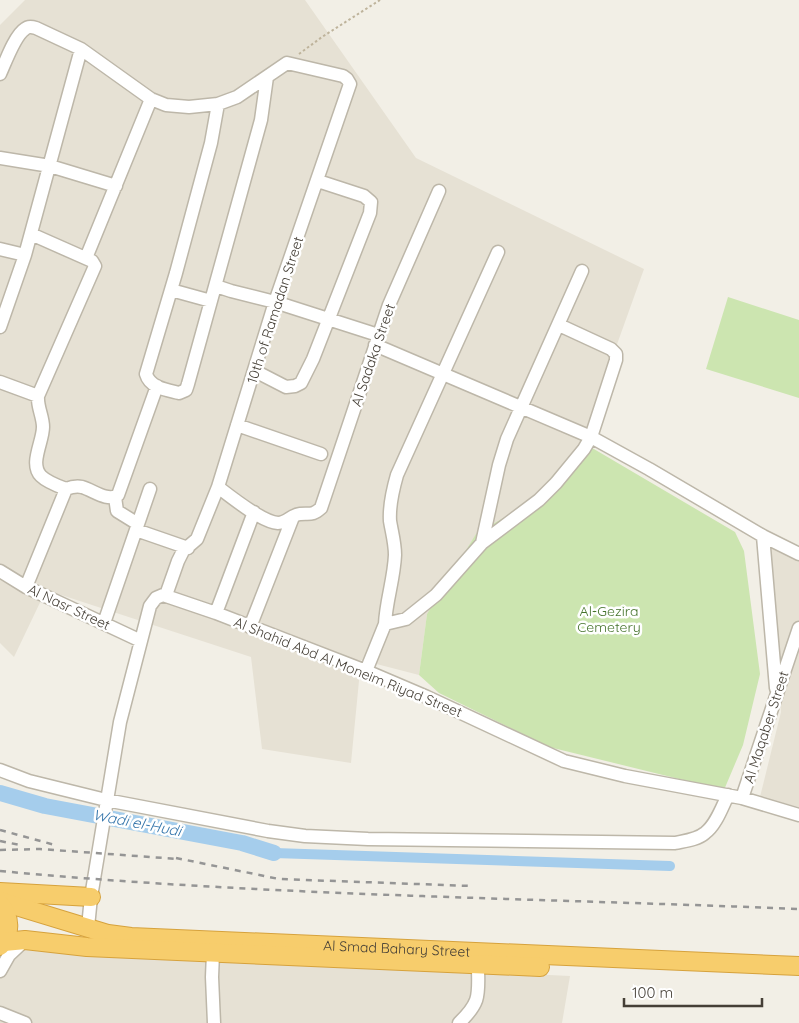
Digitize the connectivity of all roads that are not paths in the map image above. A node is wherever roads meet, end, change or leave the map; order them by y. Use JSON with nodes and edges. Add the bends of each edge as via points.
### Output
{"nodes":[{"id":1,"x":81,"y":49,"type":"junction"},
{"id":2,"x":0,"y":74,"type":"edge"},
{"id":3,"x":267,"y":77,"type":"junction"},
{"id":4,"x":151,"y":99,"type":"junction"},
{"id":5,"x":218,"y":104,"type":"junction"},
{"id":6,"x":0,"y":158,"type":"edge"},
{"id":7,"x":50,"y":166,"type":"junction"},
{"id":8,"x":318,"y":181,"type":"junction"},
{"id":9,"x":116,"y":186,"type":"junction"},
{"id":10,"x":439,"y":191,"type":"dead end"},
{"id":11,"x":31,"y":234,"type":"junction"},
{"id":12,"x":0,"y":249,"type":"edge"},
{"id":13,"x":498,"y":252,"type":"dead end"},
{"id":14,"x":26,"y":255,"type":"junction"},
{"id":15,"x":86,"y":258,"type":"junction"},
{"id":16,"x":582,"y":271,"type":"dead end"},
{"id":17,"x":216,"y":286,"type":"junction"},
{"id":18,"x":171,"y":290,"type":"junction"},
{"id":19,"x":212,"y":301,"type":"junction"},
{"id":20,"x":276,"y":302,"type":"junction"},
{"id":21,"x":327,"y":319,"type":"junction"},
{"id":22,"x":559,"y":325,"type":"junction"},
{"id":23,"x":0,"y":327,"type":"edge"},
{"id":24,"x":377,"y":340,"type":"junction"},
{"id":25,"x":255,"y":371,"type":"junction"},
{"id":26,"x":444,"y":373,"type":"junction"},
{"id":27,"x":0,"y":382,"type":"edge"},
{"id":28,"x":157,"y":386,"type":"junction"},
{"id":29,"x":38,"y":396,"type":"junction"},
{"id":30,"x":520,"y":407,"type":"junction"},
{"id":31,"x":237,"y":425,"type":"junction"},
{"id":32,"x":591,"y":437,"type":"junction"},
{"id":33,"x":321,"y":454,"type":"dead end"},
{"id":34,"x":218,"y":487,"type":"junction"},
{"id":35,"x":66,"y":489,"type":"junction"},
{"id":36,"x":150,"y":490,"type":"dead end"},
{"id":37,"x":115,"y":497,"type":"junction"},
{"id":38,"x":254,"y":512,"type":"junction"},
{"id":39,"x":294,"y":517,"type":"junction"},
{"id":40,"x":137,"y":527,"type":"junction"},
{"id":41,"x":763,"y":536,"type":"junction"},
{"id":42,"x":482,"y":543,"type":"junction"},
{"id":43,"x":188,"y":548,"type":"junction"},
{"id":44,"x":799,"y":554,"type":"edge"},
{"id":45,"x":0,"y":570,"type":"edge"},
{"id":46,"x":26,"y":587,"type":"junction"},
{"id":47,"x":166,"y":595,"type":"junction"},
{"id":48,"x":216,"y":613,"type":"junction"},
{"id":49,"x":104,"y":623,"type":"junction"},
{"id":50,"x":385,"y":624,"type":"junction"},
{"id":51,"x":250,"y":627,"type":"junction"},
{"id":52,"x":799,"y":628,"type":"edge"},
{"id":53,"x":140,"y":641,"type":"junction"},
{"id":54,"x":366,"y":671,"type":"junction"},
{"id":55,"x":776,"y":695,"type":"junction"},
{"id":56,"x":0,"y":770,"type":"edge"},
{"id":57,"x":728,"y":795,"type":"junction"},
{"id":58,"x":742,"y":798,"type":"junction"},
{"id":59,"x":106,"y":800,"type":"junction"},
{"id":60,"x":799,"y":815,"type":"edge"},
{"id":61,"x":0,"y":892,"type":"edge"},
{"id":62,"x":91,"y":897,"type":"junction"},
{"id":63,"x":0,"y":903,"type":"edge"},
{"id":64,"x":88,"y":927,"type":"junction"},
{"id":65,"x":25,"y":940,"type":"junction"},
{"id":66,"x":2,"y":944,"type":"edge"},
{"id":67,"x":213,"y":953,"type":"junction"},
{"id":68,"x":478,"y":965,"type":"junction"},
{"id":69,"x":799,"y":966,"type":"edge"},
{"id":70,"x":0,"y":971,"type":"edge"},
{"id":71,"x":799,"y":976,"type":"edge"},
{"id":72,"x":0,"y":1014,"type":"edge"},
{"id":73,"x":25,"y":1023,"type":"edge"},
{"id":74,"x":214,"y":1023,"type":"edge"},
{"id":75,"x":459,"y":1023,"type":"edge"}],
"edges":[{"from":1,"to":2,"type":"street","via":[[36,28],[25,28]]},
{"from":1,"to":4,"type":"street"},
{"from":1,"to":7,"type":"street"},
{"from":3,"to":5,"type":"street","via":[[237,97]]},
{"from":3,"to":8,"type":"street","name":"10th of Ramadan Street","via":[[287,62],[343,76],[350,84]]},
{"from":3,"to":17,"type":"street","via":[[261,120]]},
{"from":4,"to":5,"type":"street","via":[[166,105],[188,107]]},
{"from":4,"to":9,"type":"street"},
{"from":5,"to":18,"type":"street","via":[[211,143]]},
{"from":6,"to":7,"type":"street"},
{"from":7,"to":9,"type":"street"},
{"from":7,"to":11,"type":"street"},
{"from":8,"to":20,"type":"street","name":"10th of Ramadan Street"},
{"from":8,"to":21,"type":"street","via":[[364,196],[372,206]]},
{"from":9,"to":15,"type":"street"},
{"from":10,"to":24,"type":"street","name":"Al Sadaka Street"},
{"from":11,"to":14,"type":"street"},
{"from":11,"to":15,"type":"street"},
{"from":12,"to":14,"type":"street"},
{"from":13,"to":26,"type":"street"},
{"from":14,"to":23,"type":"street"},
{"from":15,"to":29,"type":"street","via":[[94,262],[94,269]]},
{"from":16,"to":22,"type":"street"},
{"from":17,"to":19,"type":"street"},
{"from":17,"to":20,"type":"street"},
{"from":18,"to":19,"type":"street"},
{"from":18,"to":28,"type":"street","via":[[146,374]]},
{"from":19,"to":28,"type":"street","via":[[186,390],[179,393]]},
{"from":20,"to":21,"type":"street"},
{"from":20,"to":25,"type":"street","name":"10th of Ramadan Street"},
{"from":21,"to":24,"type":"street"},
{"from":21,"to":25,"type":"street","via":[[301,383],[286,387]]},
{"from":22,"to":30,"type":"street"},
{"from":22,"to":32,"type":"street","via":[[616,354]]},
{"from":24,"to":26,"type":"street"},
{"from":24,"to":39,"type":"street","name":"Al Sadaka Street","via":[[325,502],[315,513]]},
{"from":25,"to":31,"type":"street","name":"10th of Ramadan Street"},
{"from":26,"to":30,"type":"street"},
{"from":26,"to":50,"type":"street","via":[[401,465],[394,489],[390,517],[395,557]]},
{"from":27,"to":29,"type":"street"},
{"from":28,"to":37,"type":"street"},
{"from":29,"to":35,"type":"street","via":[[43,428],[37,470],[42,478]]},
{"from":30,"to":32,"type":"street"},
{"from":30,"to":42,"type":"street","via":[[499,465]]},
{"from":31,"to":33,"type":"street"},
{"from":31,"to":34,"type":"street","name":"10th of Ramadan Street"},
{"from":32,"to":41,"type":"street","via":[[650,468]]},
{"from":32,"to":42,"type":"street","via":[[569,468],[539,500]]},
{"from":34,"to":38,"type":"street"},
{"from":34,"to":43,"type":"street","name":"10th of Ramadan Street","via":[[197,539]]},
{"from":35,"to":37,"type":"street","via":[[82,487]]},
{"from":35,"to":46,"type":"street"},
{"from":36,"to":40,"type":"street"},
{"from":37,"to":40,"type":"street","via":[[117,511]]},
{"from":38,"to":39,"type":"street","via":[[277,523]]},
{"from":38,"to":48,"type":"street"},
{"from":39,"to":51,"type":"street"},
{"from":40,"to":43,"type":"street"},
{"from":40,"to":49,"type":"street"},
{"from":41,"to":44,"type":"street"},
{"from":41,"to":55,"type":"street"},
{"from":42,"to":50,"type":"street","via":[[436,595],[406,619]]},
{"from":43,"to":47,"type":"street","name":"10th of Ramadan Street","via":[[178,561]]},
{"from":45,"to":46,"type":"street","name":"Al Nasr Street"},
{"from":46,"to":49,"type":"street","name":"Al Nasr Street"},
{"from":47,"to":48,"type":"street","name":"Al Shahid Abd Al Moneim Riyad Street"},
{"from":47,"to":53,"type":"street","via":[[152,601]]},
{"from":48,"to":51,"type":"street","name":"Al Shahid Abd Al Moneim Riyad Street"},
{"from":49,"to":53,"type":"street","name":"Al Nasr Street"},
{"from":50,"to":54,"type":"street"},
{"from":51,"to":54,"type":"street","name":"Al Shahid Abd Al Moneim Riyad Street"},
{"from":52,"to":55,"type":"street","name":"Al Maqaber Street"},
{"from":53,"to":59,"type":"street","via":[[120,722]]},
{"from":54,"to":57,"type":"street","name":"Al Shahid Abd Al Moneim Riyad Street","via":[[564,760],[625,776]]},
{"from":55,"to":58,"type":"street","name":"Al Maqaber Street"},
{"from":56,"to":59,"type":"street","via":[[29,781]]},
{"from":57,"to":58,"type":"street","name":"Al Shahid Abd Al Moneim Riyad Street"},
{"from":57,"to":59,"type":"street","via":[[706,833],[675,843],[305,836]]},
{"from":58,"to":60,"type":"street","name":"Al Shahid Abd Al Moneim Riyad Street"},
{"from":59,"to":62,"type":"street"},
{"from":61,"to":62,"type":"highway"},
{"from":62,"to":64,"type":"street"},
{"from":63,"to":64,"type":"highway","name":"Al Smad Bahary Street"},
{"from":63,"to":66,"type":"highway","via":[[8,920],[8,932]]},
{"from":64,"to":69,"type":"highway","name":"Al Smad Bahary Street","via":[[131,937]]},
{"from":65,"to":66,"type":"highway","name":"Al Smad Bahary Street"},
{"from":65,"to":67,"type":"highway","name":"Al Smad Bahary Street","via":[[87,947]]},
{"from":65,"to":70,"type":"street","via":[[9,955]]},
{"from":67,"to":68,"type":"highway","name":"Al Smad Bahary Street"},
{"from":67,"to":74,"type":"street"},
{"from":68,"to":71,"type":"highway","name":"Al Smad Bahary Street"},
{"from":68,"to":75,"type":"street","via":[[477,1002]]},
{"from":72,"to":73,"type":"street"}]}
